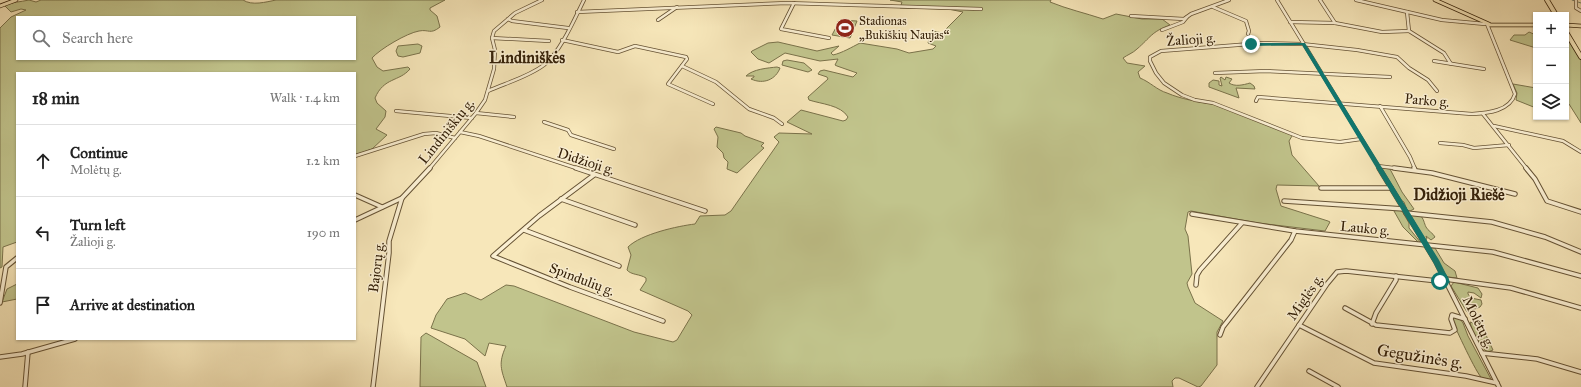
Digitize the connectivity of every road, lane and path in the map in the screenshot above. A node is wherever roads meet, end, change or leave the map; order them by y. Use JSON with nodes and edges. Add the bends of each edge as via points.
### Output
{"nodes":[{"id":1,"x":16,"y":0,"type":"edge"},
{"id":2,"x":542,"y":0,"type":"edge"},
{"id":3,"x":584,"y":0,"type":"edge"},
{"id":4,"x":1229,"y":0,"type":"edge"},
{"id":5,"x":1277,"y":0,"type":"edge"},
{"id":6,"x":1320,"y":0,"type":"edge"},
{"id":7,"x":1356,"y":0,"type":"edge"},
{"id":8,"x":1436,"y":0,"type":"edge"},
{"id":9,"x":1548,"y":0,"type":"edge"},
{"id":10,"x":1576,"y":1,"type":"edge"},
{"id":11,"x":794,"y":4,"type":"junction"},
{"id":12,"x":0,"y":6,"type":"edge"},
{"id":13,"x":676,"y":7,"type":"junction"},
{"id":14,"x":1212,"y":7,"type":"junction"},
{"id":15,"x":981,"y":9,"type":"dead end"},
{"id":16,"x":1581,"y":11,"type":"edge"},
{"id":17,"x":577,"y":12,"type":"junction"},
{"id":18,"x":1407,"y":12,"type":"junction"},
{"id":19,"x":1555,"y":12,"type":"edge"},
{"id":20,"x":1131,"y":16,"type":"dead end"},
{"id":21,"x":1188,"y":16,"type":"junction"},
{"id":22,"x":508,"y":19,"type":"junction"},
{"id":23,"x":658,"y":20,"type":"dead end"},
{"id":24,"x":512,"y":21,"type":"junction"},
{"id":25,"x":1290,"y":22,"type":"junction"},
{"id":26,"x":503,"y":23,"type":"junction"},
{"id":27,"x":1335,"y":23,"type":"junction"},
{"id":28,"x":1487,"y":24,"type":"junction"},
{"id":29,"x":1533,"y":25,"type":"edge"},
{"id":30,"x":1581,"y":26,"type":"edge"},
{"id":31,"x":1569,"y":27,"type":"edge"},
{"id":32,"x":568,"y":28,"type":"junction"},
{"id":33,"x":1162,"y":30,"type":"dead end"},
{"id":34,"x":1409,"y":31,"type":"junction"},
{"id":35,"x":1569,"y":32,"type":"edge"},
{"id":36,"x":1248,"y":34,"type":"dead end"},
{"id":37,"x":1569,"y":37,"type":"edge"},
{"id":38,"x":492,"y":38,"type":"junction"},
{"id":39,"x":829,"y":38,"type":"dead end"},
{"id":40,"x":562,"y":40,"type":"junction"},
{"id":41,"x":548,"y":41,"type":"dead end"},
{"id":42,"x":1303,"y":44,"type":"junction"},
{"id":43,"x":1581,"y":52,"type":"edge"},
{"id":44,"x":1581,"y":57,"type":"edge"},
{"id":45,"x":1434,"y":61,"type":"dead end"},
{"id":46,"x":1452,"y":64,"type":"junction"},
{"id":47,"x":682,"y":66,"type":"junction"},
{"id":48,"x":1484,"y":69,"type":"dead end"},
{"id":49,"x":1215,"y":73,"type":"dead end"},
{"id":50,"x":1321,"y":73,"type":"junction"},
{"id":51,"x":1390,"y":77,"type":"dead end"},
{"id":52,"x":488,"y":91,"type":"junction"},
{"id":53,"x":1437,"y":91,"type":"dead end"},
{"id":54,"x":1256,"y":101,"type":"dead end"},
{"id":55,"x":1339,"y":102,"type":"junction"},
{"id":56,"x":713,"y":104,"type":"dead end"},
{"id":57,"x":1380,"y":106,"type":"junction"},
{"id":58,"x":396,"y":111,"type":"dead end"},
{"id":59,"x":476,"y":113,"type":"junction"},
{"id":60,"x":1483,"y":114,"type":"junction"},
{"id":61,"x":514,"y":117,"type":"dead end"},
{"id":62,"x":472,"y":118,"type":"junction"},
{"id":63,"x":544,"y":122,"type":"dead end"},
{"id":64,"x":782,"y":124,"type":"dead end"},
{"id":65,"x":1494,"y":126,"type":"junction"},
{"id":66,"x":460,"y":132,"type":"junction"},
{"id":67,"x":455,"y":138,"type":"junction"},
{"id":68,"x":1361,"y":139,"type":"junction"},
{"id":69,"x":1440,"y":143,"type":"dead end"},
{"id":70,"x":1509,"y":145,"type":"junction"},
{"id":71,"x":614,"y":149,"type":"dead end"},
{"id":72,"x":1581,"y":152,"type":"edge"},
{"id":73,"x":356,"y":156,"type":"edge"},
{"id":74,"x":1378,"y":166,"type":"junction"},
{"id":75,"x":1415,"y":170,"type":"junction"},
{"id":76,"x":594,"y":175,"type":"junction"},
{"id":77,"x":1321,"y":188,"type":"dead end"},
{"id":78,"x":1391,"y":188,"type":"junction"},
{"id":79,"x":1515,"y":194,"type":"dead end"},
{"id":80,"x":356,"y":195,"type":"edge"},
{"id":81,"x":402,"y":198,"type":"junction"},
{"id":82,"x":561,"y":199,"type":"junction"},
{"id":83,"x":1284,"y":200,"type":"dead end"},
{"id":84,"x":382,"y":207,"type":"junction"},
{"id":85,"x":705,"y":211,"type":"dead end"},
{"id":86,"x":1405,"y":211,"type":"junction"},
{"id":87,"x":1581,"y":212,"type":"edge"},
{"id":88,"x":1192,"y":214,"type":"dead end"},
{"id":89,"x":356,"y":220,"type":"edge"},
{"id":90,"x":1242,"y":223,"type":"junction"},
{"id":91,"x":635,"y":225,"type":"dead end"},
{"id":92,"x":524,"y":230,"type":"junction"},
{"id":93,"x":1295,"y":231,"type":"junction"},
{"id":94,"x":1426,"y":246,"type":"junction"},
{"id":95,"x":1581,"y":252,"type":"edge"},
{"id":96,"x":16,"y":259,"type":"edge"},
{"id":97,"x":619,"y":266,"type":"dead end"},
{"id":98,"x":1396,"y":276,"type":"junction"},
{"id":99,"x":1581,"y":276,"type":"edge"},
{"id":100,"x":1446,"y":280,"type":"junction"},
{"id":101,"x":1196,"y":284,"type":"dead end"},
{"id":102,"x":0,"y":303,"type":"edge"},
{"id":103,"x":1345,"y":308,"type":"dead end"},
{"id":104,"x":1581,"y":308,"type":"edge"},
{"id":105,"x":1465,"y":319,"type":"junction"},
{"id":106,"x":663,"y":320,"type":"dead end"},
{"id":107,"x":1372,"y":324,"type":"junction"},
{"id":108,"x":1299,"y":325,"type":"junction"},
{"id":109,"x":1220,"y":335,"type":"dead end"},
{"id":110,"x":71,"y":340,"type":"edge"},
{"id":111,"x":28,"y":352,"type":"junction"},
{"id":112,"x":1482,"y":353,"type":"junction"},
{"id":113,"x":0,"y":357,"type":"edge"},
{"id":114,"x":1309,"y":371,"type":"dead end"},
{"id":115,"x":1581,"y":372,"type":"edge"},
{"id":116,"x":1498,"y":385,"type":"edge"},
{"id":117,"x":25,"y":387,"type":"edge"},
{"id":118,"x":373,"y":387,"type":"edge"},
{"id":119,"x":1257,"y":387,"type":"edge"},
{"id":120,"x":1338,"y":387,"type":"edge"}],
"edges":[{"from":1,"to":12,"type":"main road"},
{"from":2,"to":22,"type":"street"},
{"from":3,"to":17,"type":"street"},
{"from":4,"to":14,"type":"street"},
{"from":5,"to":25,"type":"street","name":"Molėtų g."},
{"from":6,"to":27,"type":"street"},
{"from":7,"to":18,"type":"street"},
{"from":8,"to":28,"type":"main road"},
{"from":9,"to":19,"type":"highway"},
{"from":10,"to":16,"type":"street","via":[[1576,8]]},
{"from":11,"to":13,"type":"street"},
{"from":11,"to":15,"type":"street"},
{"from":11,"to":39,"type":"street","via":[[781,28]]},
{"from":13,"to":17,"type":"street"},
{"from":13,"to":23,"type":"street"},
{"from":14,"to":21,"type":"street"},
{"from":14,"to":36,"type":"street","via":[[1245,20]]},
{"from":17,"to":32,"type":"street"},
{"from":18,"to":28,"type":"street","via":[[1448,21]]},
{"from":18,"to":34,"type":"street"},
{"from":20,"to":21,"type":"street"},
{"from":21,"to":33,"type":"street","via":[[1183,22]]},
{"from":22,"to":24,"type":"street"},
{"from":22,"to":26,"type":"street"},
{"from":24,"to":26,"type":"street"},
{"from":24,"to":32,"type":"street"},
{"from":25,"to":27,"type":"street"},
{"from":25,"to":42,"type":"street","name":"Molėtų g."},
{"from":26,"to":38,"type":"street"},
{"from":27,"to":34,"type":"street","via":[[1382,32]]},
{"from":28,"to":29,"type":"main road"},
{"from":28,"to":60,"type":"street","name":"Parko g.","via":[[1515,96],[1512,102],[1500,109]]},
{"from":30,"to":31,"type":"main road"},
{"from":32,"to":40,"type":"street"},
{"from":34,"to":46,"type":"street","via":[[1444,54]]},
{"from":35,"to":43,"type":"highway"},
{"from":37,"to":44,"type":"highway"},
{"from":38,"to":41,"type":"street"},
{"from":38,"to":52,"type":"street","name":"Lindiniškių g.","via":[[495,53],[494,69]]},
{"from":40,"to":47,"type":"street","via":[[618,52],[635,46],[686,57]]},
{"from":40,"to":52,"type":"street","via":[[543,65]]},
{"from":42,"to":50,"type":"street","name":"Molėtų g."},
{"from":42,"to":53,"type":"street","name":"Žalioji g.","via":[[1396,56],[1428,80]]},
{"from":42,"to":68,"type":"street","name":"Žalioji g.","via":[[1262,43],[1158,52],[1152,54],[1150,59],[1164,83],[1190,98],[1214,103],[1302,138],[1340,142]]},
{"from":45,"to":46,"type":"street"},
{"from":46,"to":48,"type":"street"},
{"from":47,"to":56,"type":"street","via":[[668,84]]},
{"from":47,"to":64,"type":"street","via":[[711,79],[749,109],[774,118]]},
{"from":49,"to":50,"type":"street"},
{"from":50,"to":51,"type":"street"},
{"from":50,"to":55,"type":"street","name":"Molėtų g."},
{"from":52,"to":59,"type":"street","name":"Lindiniškių g."},
{"from":54,"to":55,"type":"street","name":"Parko g.","via":[[1258,97]]},
{"from":55,"to":57,"type":"street","name":"Parko g."},
{"from":55,"to":68,"type":"street","name":"Molėtų g."},
{"from":57,"to":60,"type":"street","name":"Parko g."},
{"from":57,"to":75,"type":"street","via":[[1410,156]]},
{"from":58,"to":62,"type":"street"},
{"from":59,"to":61,"type":"street"},
{"from":59,"to":62,"type":"street","name":"Lindiniškių g."},
{"from":60,"to":65,"type":"street"},
{"from":62,"to":66,"type":"street","name":"Lindiniškių g."},
{"from":63,"to":71,"type":"street","via":[[568,130],[571,135]]},
{"from":65,"to":70,"type":"street"},
{"from":65,"to":72,"type":"street","via":[[1563,141]]},
{"from":66,"to":67,"type":"street","name":"Lindiniškių g."},
{"from":66,"to":76,"type":"street","name":"Didžioji g."},
{"from":67,"to":73,"type":"street","via":[[436,133],[424,134]]},
{"from":67,"to":81,"type":"street","name":"Lindiniškių g."},
{"from":68,"to":74,"type":"street","name":"Molėtų g."},
{"from":69,"to":70,"type":"street","via":[[1474,148]]},
{"from":70,"to":87,"type":"street","via":[[1535,179],[1547,201]]},
{"from":74,"to":75,"type":"street"},
{"from":74,"to":78,"type":"street","name":"Molėtų g."},
{"from":75,"to":79,"type":"street"},
{"from":76,"to":82,"type":"street"},
{"from":76,"to":85,"type":"street","name":"Didžioji g."},
{"from":77,"to":78,"type":"street"},
{"from":78,"to":86,"type":"street","name":"Molėtų g."},
{"from":80,"to":84,"type":"street"},
{"from":81,"to":84,"type":"street"},
{"from":81,"to":118,"type":"street","name":"Bajorų g.","via":[[389,241]]},
{"from":82,"to":91,"type":"street"},
{"from":82,"to":92,"type":"street"},
{"from":83,"to":86,"type":"street"},
{"from":84,"to":89,"type":"street"},
{"from":86,"to":94,"type":"street","name":"Molėtų g."},
{"from":86,"to":95,"type":"street","via":[[1492,222],[1545,237]]},
{"from":88,"to":90,"type":"street","name":"Lauko g."},
{"from":90,"to":93,"type":"street","name":"Lauko g."},
{"from":90,"to":101,"type":"street","via":[[1200,270]]},
{"from":92,"to":97,"type":"street"},
{"from":92,"to":106,"type":"street","name":"Spindulių g.","via":[[494,256],[570,287]]},
{"from":93,"to":94,"type":"street","name":"Lauko g."},
{"from":93,"to":109,"type":"street","via":[[1291,240],[1223,327]]},
{"from":94,"to":99,"type":"street","name":"Lauko g.","via":[[1493,252]]},
{"from":94,"to":100,"type":"street","name":"Molėtų g."},
{"from":96,"to":102,"type":"street","via":[[6,267]]},
{"from":98,"to":100,"type":"street","name":"Miglės g."},
{"from":98,"to":107,"type":"street"},
{"from":98,"to":108,"type":"street","name":"Miglės g.","via":[[1337,272]]},
{"from":100,"to":104,"type":"street","name":"Miglės g.","via":[[1511,288]]},
{"from":100,"to":105,"type":"street","name":"Molėtų g."},
{"from":103,"to":107,"type":"street"},
{"from":105,"to":107,"type":"street","via":[[1452,315],[1455,331],[1450,332]]},
{"from":105,"to":112,"type":"street","name":"Molėtų g."},
{"from":108,"to":116,"type":"street","name":"Gegužinės g.","via":[[1374,363],[1466,376]]},
{"from":108,"to":119,"type":"street","name":"Miglės g."},
{"from":110,"to":111,"type":"street"},
{"from":111,"to":113,"type":"street"},
{"from":111,"to":117,"type":"street"},
{"from":112,"to":115,"type":"street","via":[[1537,359]]},
{"from":112,"to":116,"type":"street","name":"Molėtų g."},
{"from":114,"to":120,"type":"street"}]}
